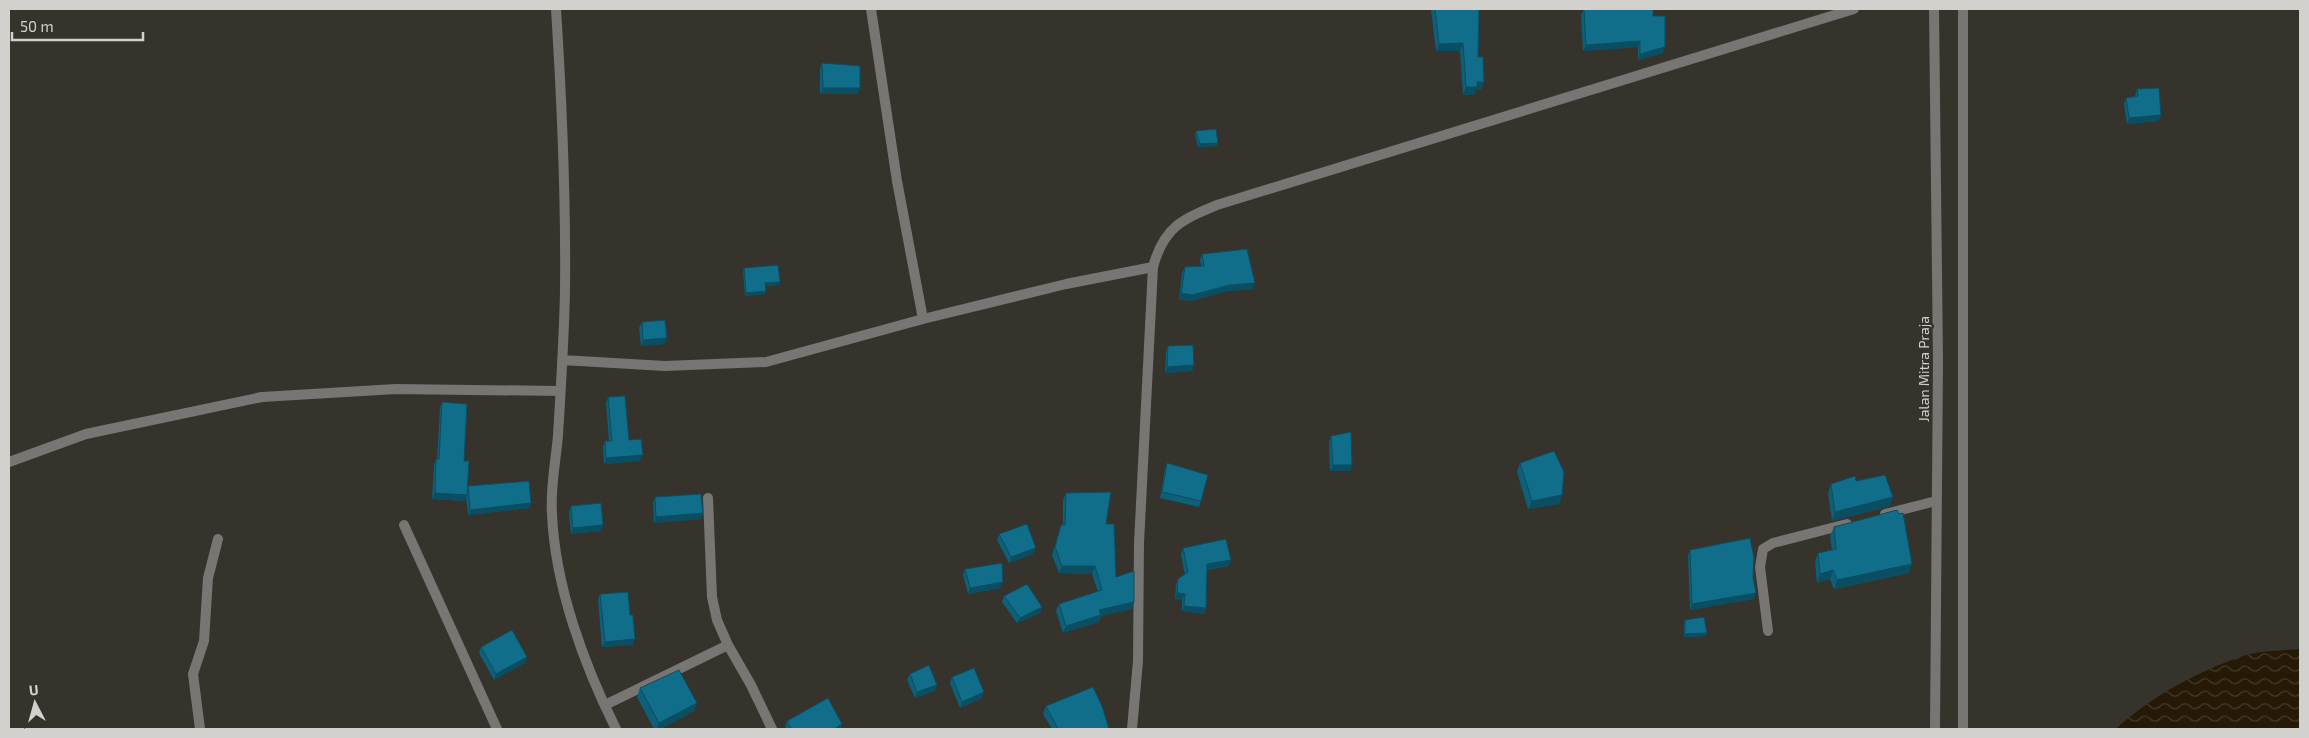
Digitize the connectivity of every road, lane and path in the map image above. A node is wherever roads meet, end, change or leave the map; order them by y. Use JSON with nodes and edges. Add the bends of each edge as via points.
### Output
{"nodes":[{"id":1,"x":556,"y":9,"type":"edge"},
{"id":2,"x":871,"y":9,"type":"edge"},
{"id":3,"x":1854,"y":9,"type":"edge"},
{"id":4,"x":1934,"y":9,"type":"edge"},
{"id":5,"x":1963,"y":9,"type":"edge"},
{"id":6,"x":1153,"y":267,"type":"junction"},
{"id":7,"x":923,"y":319,"type":"junction"},
{"id":8,"x":562,"y":360,"type":"junction"},
{"id":9,"x":560,"y":391,"type":"junction"},
{"id":10,"x":9,"y":462,"type":"edge"},
{"id":11,"x":708,"y":498,"type":"dead end"},
{"id":12,"x":1936,"y":501,"type":"junction"},
{"id":13,"x":1876,"y":516,"type":"edge"},
{"id":14,"x":1857,"y":521,"type":"edge"},
{"id":15,"x":404,"y":525,"type":"dead end"},
{"id":16,"x":218,"y":539,"type":"dead end"},
{"id":17,"x":1768,"y":631,"type":"dead end"},
{"id":18,"x":728,"y":645,"type":"junction"},
{"id":19,"x":605,"y":705,"type":"junction"},
{"id":20,"x":200,"y":729,"type":"edge"},
{"id":21,"x":497,"y":729,"type":"edge"},
{"id":22,"x":616,"y":729,"type":"edge"},
{"id":23,"x":772,"y":729,"type":"edge"},
{"id":24,"x":1132,"y":729,"type":"edge"},
{"id":25,"x":1935,"y":729,"type":"edge"},
{"id":26,"x":1963,"y":729,"type":"edge"}],
"edges":[{"from":1,"to":8,"type":"street","via":[[564,132]]},
{"from":2,"to":7,"type":"street","via":[[897,181]]},
{"from":3,"to":6,"type":"street","via":[[1218,205],[1175,226],[1161,244]]},
{"from":4,"to":12,"type":"street","name":"Jalan Mitra Praja","via":[[1938,361]]},
{"from":5,"to":26,"type":"street"},
{"from":6,"to":7,"type":"street","via":[[1066,284]]},
{"from":6,"to":24,"type":"street","via":[[1139,543],[1138,661]]},
{"from":7,"to":8,"type":"street","via":[[766,362],[665,366]]},
{"from":8,"to":9,"type":"street"},
{"from":9,"to":10,"type":"street","via":[[396,389],[262,397],[86,434]]},
{"from":9,"to":19,"type":"street","via":[[551,512],[555,547],[565,597]]},
{"from":11,"to":18,"type":"street","via":[[712,597]]},
{"from":12,"to":13,"type":"street"},
{"from":12,"to":25,"type":"street","name":"Jalan Mitra Praja"},
{"from":14,"to":17,"type":"street","via":[[1773,543],[1763,549],[1760,566]]},
{"from":15,"to":21,"type":"street"},
{"from":16,"to":20,"type":"street","via":[[208,578],[204,641],[193,674]]},
{"from":18,"to":19,"type":"street"},
{"from":18,"to":23,"type":"street"},
{"from":19,"to":22,"type":"street"}]}
